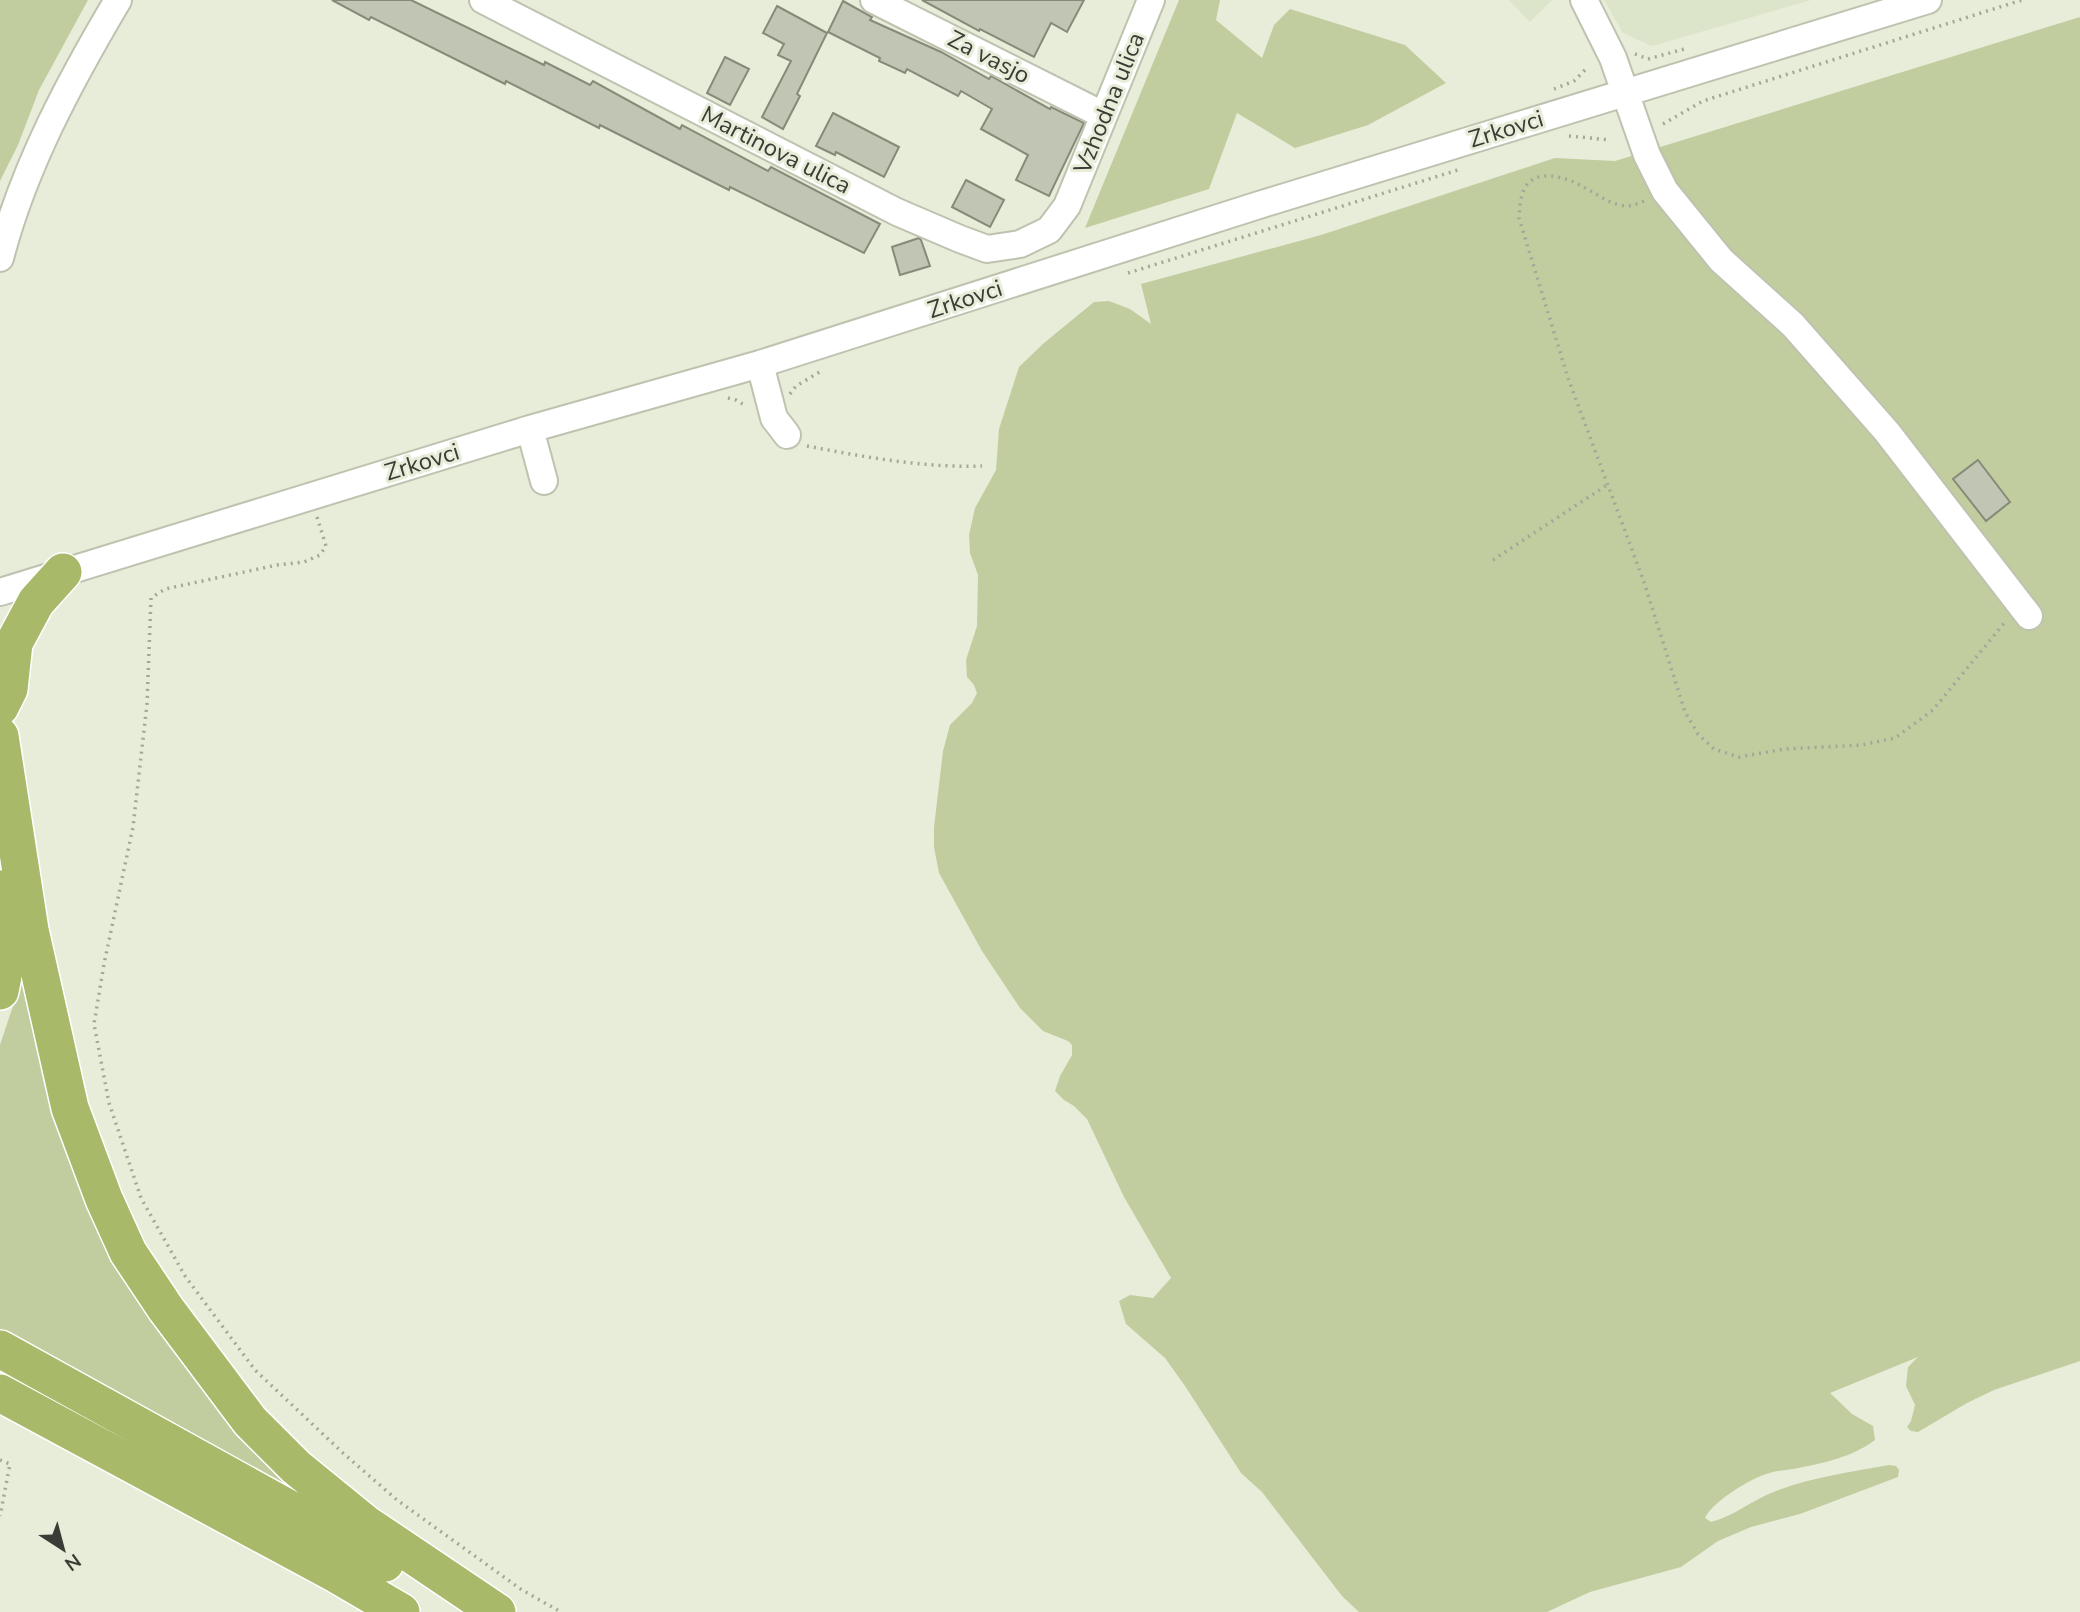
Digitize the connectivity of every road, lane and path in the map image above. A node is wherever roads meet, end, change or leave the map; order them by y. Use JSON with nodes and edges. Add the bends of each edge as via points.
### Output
{"nodes":[{"id":1,"x":118,"y":0,"type":"edge"},
{"id":2,"x":483,"y":0,"type":"edge"},
{"id":3,"x":874,"y":0,"type":"edge"},
{"id":4,"x":1151,"y":0,"type":"edge"},
{"id":5,"x":1584,"y":0,"type":"edge"},
{"id":6,"x":1928,"y":0,"type":"edge"},
{"id":7,"x":2022,"y":0,"type":"edge"},
{"id":8,"x":1624,"y":93,"type":"junction"},
{"id":9,"x":1103,"y":114,"type":"junction"},
{"id":10,"x":1663,"y":124,"type":"dead end"},
{"id":11,"x":1559,"y":139,"type":"dead end"},
{"id":12,"x":1610,"y":140,"type":"dead end"},
{"id":13,"x":1466,"y":168,"type":"dead end"},
{"id":14,"x":1665,"y":191,"type":"junction"},
{"id":15,"x":1067,"y":206,"type":"joint"},
{"id":16,"x":0,"y":258,"type":"edge"},
{"id":17,"x":1121,"y":275,"type":"dead end"},
{"id":18,"x":760,"y":364,"type":"junction"},
{"id":19,"x":829,"y":366,"type":"dead end"},
{"id":20,"x":787,"y":398,"type":"dead end"},
{"id":21,"x":530,"y":429,"type":"junction"},
{"id":22,"x":787,"y":435,"type":"joint"},
{"id":23,"x":982,"y":466,"type":"dead end"},
{"id":24,"x":544,"y":481,"type":"dead end"},
{"id":25,"x":1606,"y":485,"type":"junction"},
{"id":26,"x":311,"y":496,"type":"junction"},
{"id":27,"x":1493,"y":560,"type":"dead end"},
{"id":28,"x":63,"y":572,"type":"junction"},
{"id":29,"x":0,"y":592,"type":"edge"},
{"id":30,"x":2024,"y":610,"type":"joint"},
{"id":31,"x":0,"y":707,"type":"edge"},
{"id":32,"x":0,"y":736,"type":"edge"},
{"id":33,"x":0,"y":874,"type":"edge"},
{"id":34,"x":0,"y":991,"type":"edge"},
{"id":35,"x":0,"y":1349,"type":"edge"},
{"id":36,"x":0,"y":1393,"type":"edge"},
{"id":37,"x":0,"y":1460,"type":"edge"},
{"id":38,"x":0,"y":1516,"type":"edge"},
{"id":39,"x":401,"y":1612,"type":"edge"},
{"id":40,"x":463,"y":1612,"type":"edge"},
{"id":41,"x":497,"y":1612,"type":"edge"},
{"id":42,"x":561,"y":1612,"type":"edge"}],
"edges":[{"from":1,"to":16,"type":"street","via":[[52,120]]},
{"from":2,"to":15,"type":"street","name":"Martinova ulica","via":[[897,212],[987,249],[1020,244],[1049,230]]},
{"from":3,"to":9,"type":"street","name":"Za vasjo"},
{"from":4,"to":9,"type":"street","name":"Vzhodna ulica"},
{"from":5,"to":8,"type":"street","via":[[1613,58]]},
{"from":6,"to":8,"type":"street","name":"Zrkovci"},
{"from":7,"to":10,"type":"path","via":[[1703,102]]},
{"from":8,"to":14,"type":"street"},
{"from":8,"to":18,"type":"street","name":"Zrkovci"},
{"from":9,"to":15,"type":"street","name":"Vzhodna ulica"},
{"from":11,"to":12,"type":"path","via":[[1572,135]]},
{"from":13,"to":17,"type":"path"},
{"from":14,"to":25,"type":"path","via":[[1633,206],[1617,204],[1576,183],[1538,176],[1526,185],[1521,199],[1519,218]]},
{"from":14,"to":30,"type":"street","via":[[1721,260],[1793,325],[1887,432]]},
{"from":18,"to":21,"type":"street","name":"Zrkovci"},
{"from":18,"to":22,"type":"street","via":[[774,418]]},
{"from":19,"to":20,"type":"path","via":[[796,386]]},
{"from":21,"to":24,"type":"street"},
{"from":21,"to":26,"type":"street","name":"Zrkovci"},
{"from":22,"to":23,"type":"path","via":[[806,445],[892,460]]},
{"from":25,"to":27,"type":"path"},
{"from":25,"to":30,"type":"path","via":[[1644,582],[1685,712],[1714,749],[1739,757],[1895,738],[1933,710]]},
{"from":26,"to":28,"type":"street","name":"Zrkovci"},
{"from":26,"to":42,"type":"path","via":[[326,546],[320,555],[165,589],[151,598],[147,704],[133,827],[94,1024],[109,1102],[141,1198],[185,1276],[255,1370],[397,1500],[522,1590]]},
{"from":28,"to":29,"type":"street","name":"Zrkovci"},
{"from":28,"to":31,"type":"highway","via":[[36,602],[14,643],[9,689]]},
{"from":32,"to":41,"type":"highway","via":[[30,930],[70,1108],[128,1252],[250,1421],[296,1467],[366,1524]]},
{"from":33,"to":34,"type":"highway","via":[[6,922]]},
{"from":35,"to":40,"type":"highway","via":[[351,1543]]},
{"from":36,"to":39,"type":"highway"},
{"from":37,"to":38,"type":"path","via":[[10,1464]]}]}
